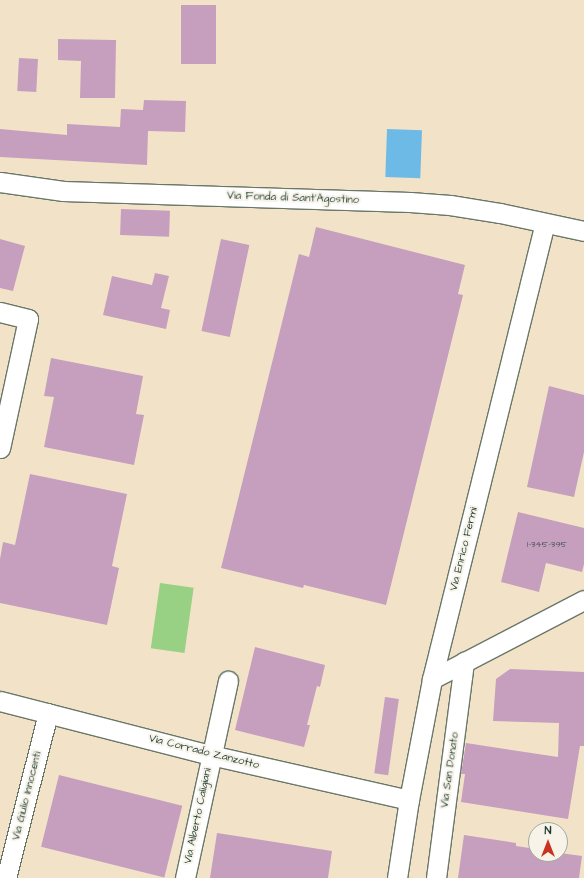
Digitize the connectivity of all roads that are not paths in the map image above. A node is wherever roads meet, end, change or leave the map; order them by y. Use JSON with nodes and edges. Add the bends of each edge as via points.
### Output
{"nodes":[{"id":1,"x":0,"y":182,"type":"edge"},
{"id":2,"x":545,"y":224,"type":"junction"},
{"id":3,"x":584,"y":231,"type":"edge"},
{"id":4,"x":0,"y":312,"type":"edge"},
{"id":5,"x":0,"y":448,"type":"edge"},
{"id":6,"x":584,"y":600,"type":"edge"},
{"id":7,"x":464,"y":662,"type":"junction"},
{"id":8,"x":432,"y":679,"type":"junction"},
{"id":9,"x":228,"y":681,"type":"dead end"},
{"id":10,"x":0,"y":701,"type":"edge"},
{"id":11,"x":48,"y":713,"type":"junction"},
{"id":12,"x":212,"y":755,"type":"junction"},
{"id":13,"x":409,"y":800,"type":"junction"},
{"id":14,"x":6,"y":878,"type":"edge"},
{"id":15,"x":185,"y":878,"type":"edge"},
{"id":16,"x":397,"y":878,"type":"edge"},
{"id":17,"x":436,"y":878,"type":"edge"}],
"edges":[{"from":1,"to":2,"type":"street","name":"Via Fonda di Sant'Agostino","via":[[63,191],[450,205]]},
{"from":2,"to":3,"type":"street","name":"Via Fonda di Sant'Agostino"},
{"from":2,"to":8,"type":"street","name":"Via Enrico Fermi"},
{"from":4,"to":5,"type":"street","via":[[28,319]]},
{"from":6,"to":7,"type":"street"},
{"from":7,"to":8,"type":"street"},
{"from":7,"to":17,"type":"street","name":"Via San Donato"},
{"from":8,"to":13,"type":"street","name":"Via Enrico Fermi"},
{"from":9,"to":12,"type":"street","name":"Via Alberto Caligiani"},
{"from":10,"to":11,"type":"street","name":"Via Corrado Zanzotto"},
{"from":11,"to":12,"type":"street","name":"Via Corrado Zanzotto"},
{"from":11,"to":14,"type":"street","name":"Via Giulio Innocenti"},
{"from":12,"to":13,"type":"street","name":"Via Corrado Zanzotto"},
{"from":12,"to":15,"type":"street","name":"Via Alberto Caligiani"},
{"from":13,"to":16,"type":"street","name":"Via Enrico Fermi"}]}
